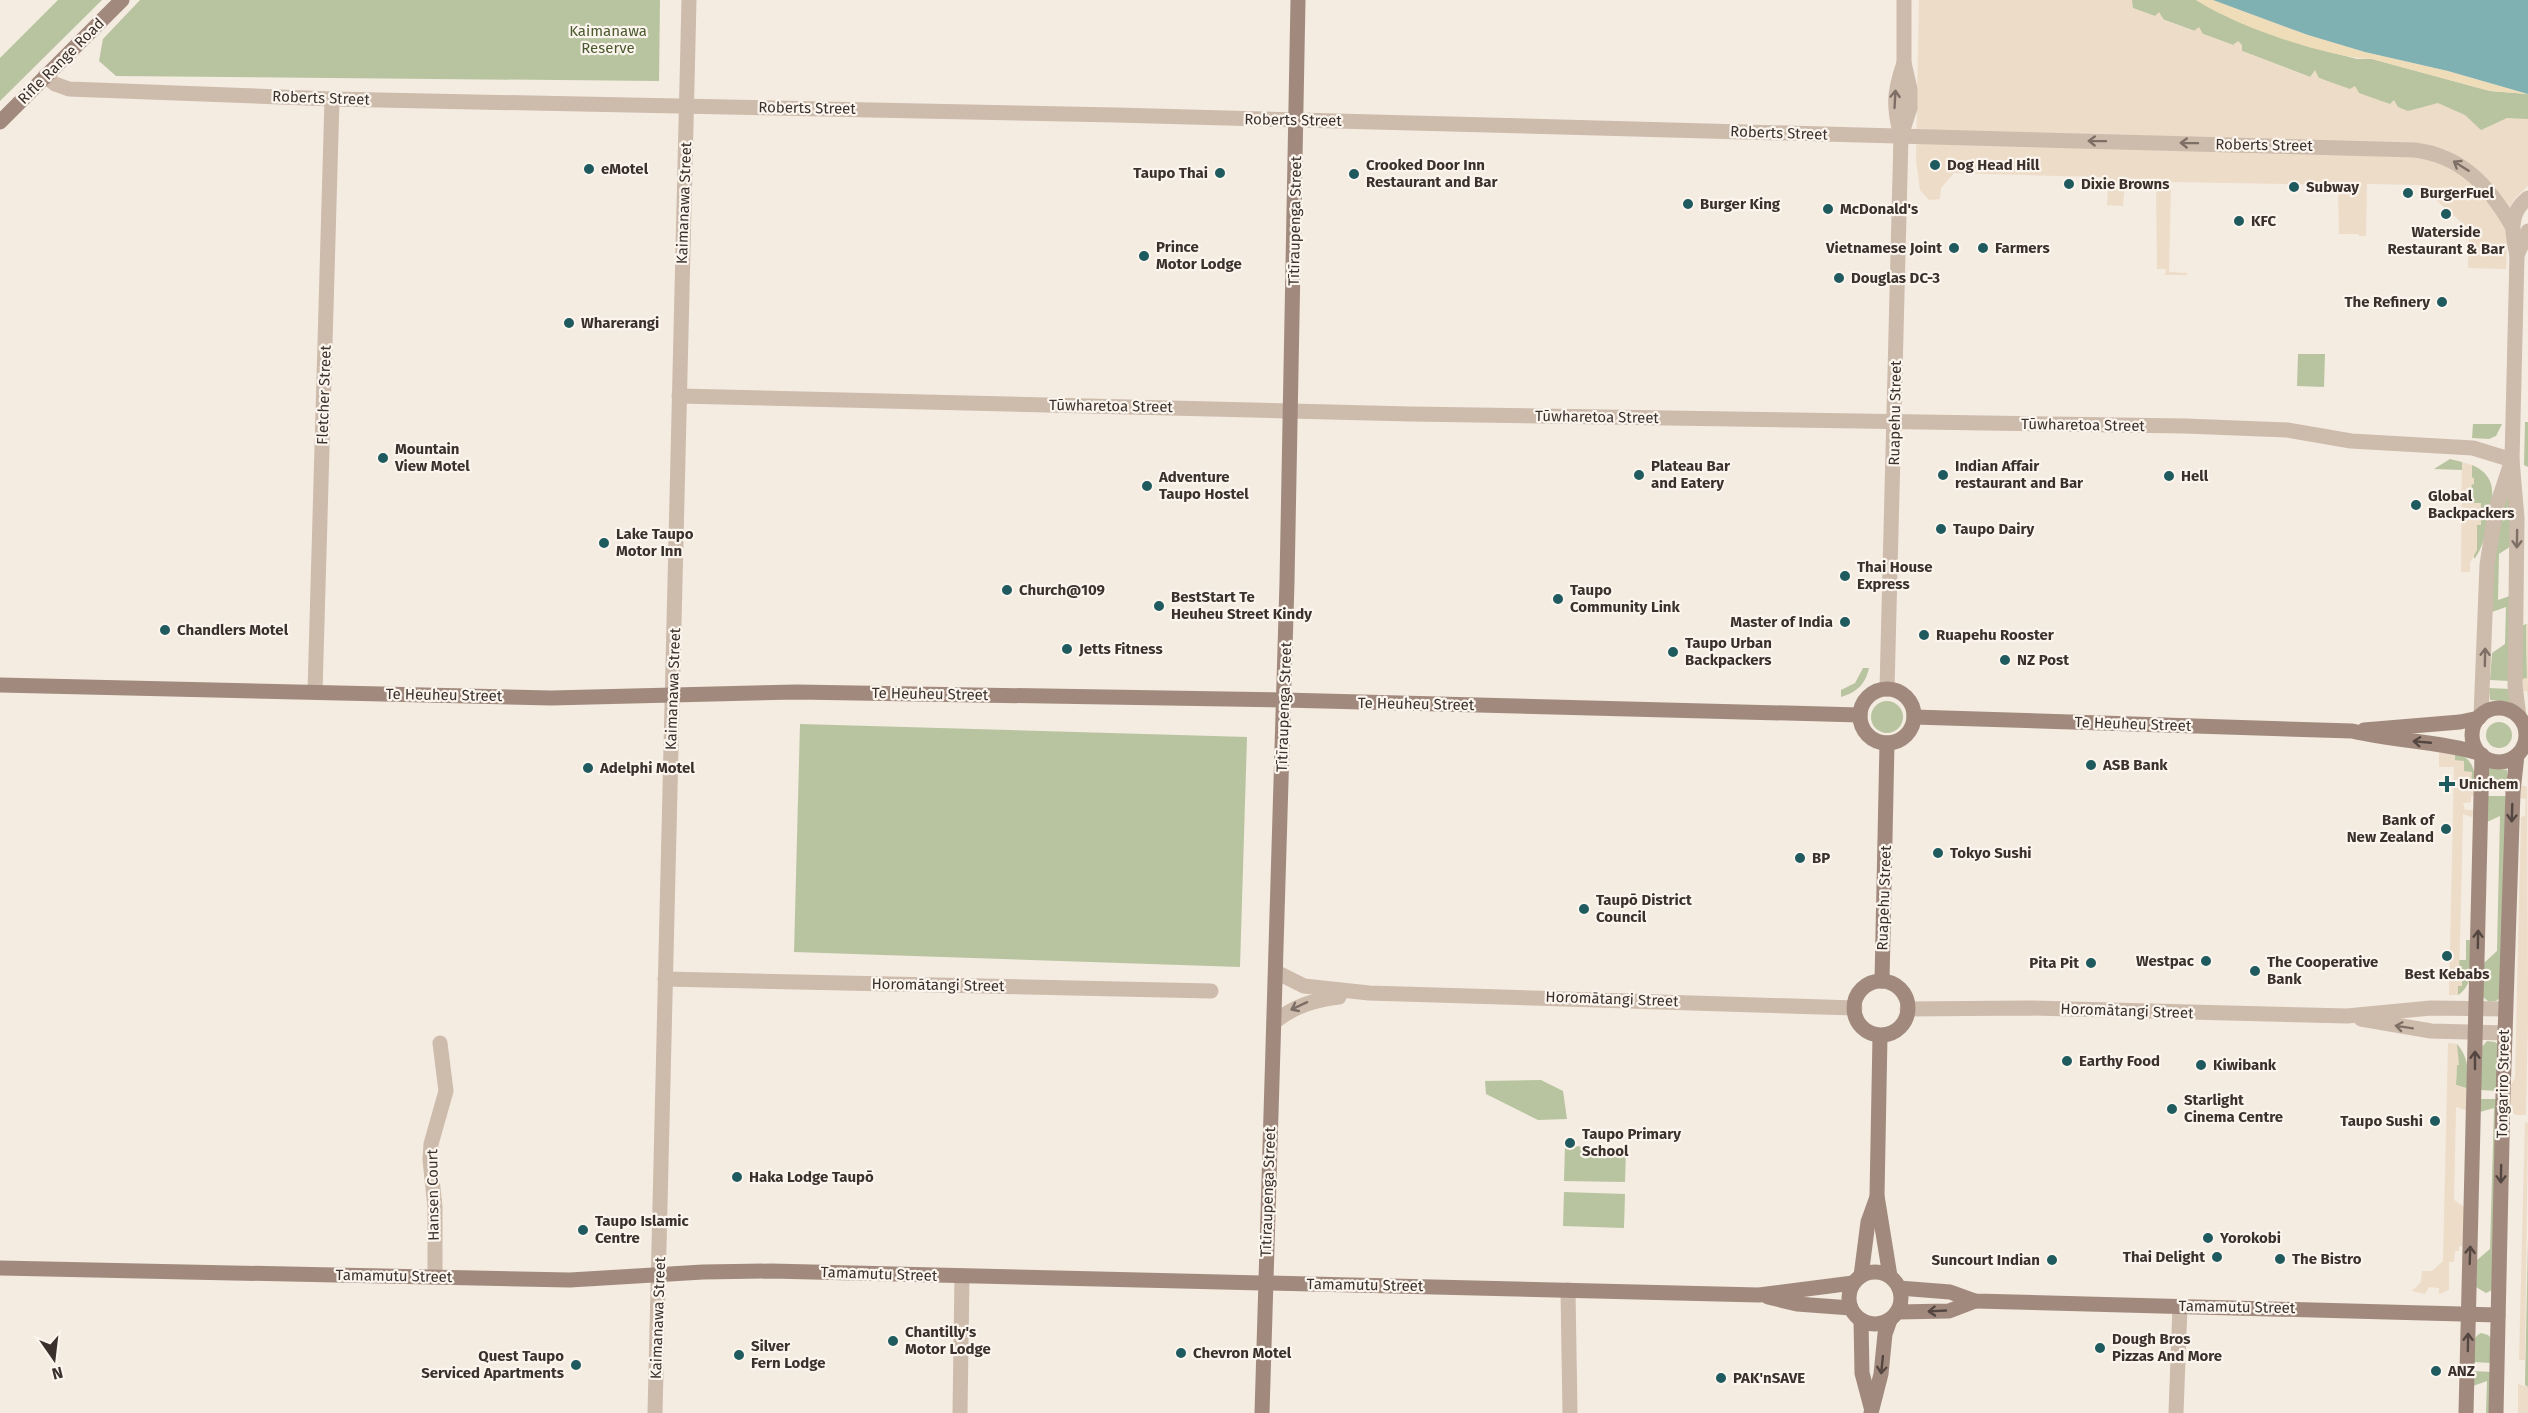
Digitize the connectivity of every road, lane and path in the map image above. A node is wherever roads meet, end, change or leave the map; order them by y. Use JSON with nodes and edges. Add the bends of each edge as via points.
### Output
{"nodes":[{"id":1,"x":123,"y":0,"type":"edge"},
{"id":2,"x":689,"y":0,"type":"edge"},
{"id":3,"x":1298,"y":0,"type":"edge"},
{"id":4,"x":1904,"y":0,"type":"edge"},
{"id":5,"x":45,"y":76,"type":"junction"},
{"id":6,"x":332,"y":99,"type":"junction"},
{"id":7,"x":687,"y":106,"type":"junction"},
{"id":8,"x":1297,"y":121,"type":"junction"},
{"id":9,"x":0,"y":122,"type":"edge"},
{"id":10,"x":1901,"y":136,"type":"junction"},
{"id":11,"x":2528,"y":198,"type":"edge"},
{"id":12,"x":2512,"y":226,"type":"junction"},
{"id":13,"x":2528,"y":231,"type":"edge"},
{"id":14,"x":2517,"y":255,"type":"junction"},
{"id":15,"x":679,"y":396,"type":"junction"},
{"id":16,"x":1291,"y":411,"type":"junction"},
{"id":17,"x":1895,"y":422,"type":"junction"},
{"id":18,"x":2512,"y":460,"type":"junction"},
{"id":19,"x":0,"y":685,"type":"edge"},
{"id":20,"x":1887,"y":689,"type":"junction"},
{"id":21,"x":315,"y":692,"type":"junction"},
{"id":22,"x":671,"y":696,"type":"junction"},
{"id":23,"x":1284,"y":700,"type":"junction"},
{"id":24,"x":1860,"y":714,"type":"junction"},
{"id":25,"x":1914,"y":717,"type":"junction"},
{"id":26,"x":2480,"y":717,"type":"junction"},
{"id":27,"x":2523,"y":720,"type":"edge"},
{"id":28,"x":2352,"y":731,"type":"junction"},
{"id":29,"x":1887,"y":743,"type":"junction"},
{"id":30,"x":2522,"y":752,"type":"edge"},
{"id":31,"x":2480,"y":754,"type":"junction"},
{"id":32,"x":1276,"y":972,"type":"junction"},
{"id":33,"x":665,"y":979,"type":"junction"},
{"id":34,"x":1882,"y":981,"type":"junction"},
{"id":35,"x":1210,"y":991,"type":"dead end"},
{"id":36,"x":1369,"y":993,"type":"junction"},
{"id":37,"x":1855,"y":1008,"type":"junction"},
{"id":38,"x":2476,"y":1008,"type":"junction"},
{"id":39,"x":1907,"y":1009,"type":"junction"},
{"id":40,"x":2505,"y":1009,"type":"junction"},
{"id":41,"x":2347,"y":1016,"type":"junction"},
{"id":42,"x":1274,"y":1022,"type":"junction"},
{"id":43,"x":2476,"y":1033,"type":"junction"},
{"id":44,"x":2505,"y":1033,"type":"junction"},
{"id":45,"x":1880,"y":1036,"type":"junction"},
{"id":46,"x":440,"y":1043,"type":"dead end"},
{"id":47,"x":1877,"y":1196,"type":"junction"},
{"id":48,"x":0,"y":1268,"type":"edge"},
{"id":49,"x":658,"y":1276,"type":"junction"},
{"id":50,"x":962,"y":1276,"type":"junction"},
{"id":51,"x":435,"y":1277,"type":"junction"},
{"id":52,"x":1857,"y":1279,"type":"junction"},
{"id":53,"x":1895,"y":1282,"type":"junction"},
{"id":54,"x":1266,"y":1283,"type":"junction"},
{"id":55,"x":1568,"y":1290,"type":"junction"},
{"id":56,"x":1759,"y":1295,"type":"junction"},
{"id":57,"x":1975,"y":1301,"type":"junction"},
{"id":58,"x":2180,"y":1306,"type":"junction"},
{"id":59,"x":1851,"y":1308,"type":"junction"},
{"id":60,"x":2468,"y":1314,"type":"junction"},
{"id":61,"x":2498,"y":1315,"type":"junction"},
{"id":62,"x":1893,"y":1316,"type":"junction"},
{"id":63,"x":1861,"y":1320,"type":"junction"},
{"id":64,"x":1871,"y":1412,"type":"edge"},
{"id":65,"x":655,"y":1413,"type":"edge"},
{"id":66,"x":960,"y":1413,"type":"edge"},
{"id":67,"x":1263,"y":1413,"type":"edge"},
{"id":68,"x":1569,"y":1413,"type":"edge"},
{"id":69,"x":2176,"y":1413,"type":"edge"},
{"id":70,"x":2466,"y":1413,"type":"edge"},
{"id":71,"x":2496,"y":1413,"type":"edge"}],
"edges":[{"from":1,"to":5,"type":"street","name":"Rifle Range Road"},
{"from":2,"to":7,"type":"street","name":"Kaimanawa Street"},
{"from":3,"to":8,"type":"street","name":"Tītīraupenga Street"},
{"from":4,"to":10,"type":"street","name":"Ruapehu Street","via":[[1904,63],[1894,109]]},
{"from":5,"to":6,"type":"street","name":"Roberts Street","via":[[69,89]]},
{"from":5,"to":9,"type":"street","name":"Rifle Range Road"},
{"from":6,"to":7,"type":"street","name":"Roberts Street"},
{"from":6,"to":21,"type":"street","name":"Fletcher Street"},
{"from":7,"to":8,"type":"street","name":"Roberts Street"},
{"from":7,"to":15,"type":"street","name":"Kaimanawa Street"},
{"from":8,"to":10,"type":"street","name":"Roberts Street"},
{"from":8,"to":16,"type":"street","name":"Tītīraupenga Street"},
{"from":12,"to":10,"type":"street","name":"Roberts Street","one_way":true,"via":[[2480,180],[2464,167],[2431,152]]},
{"from":10,"to":17,"type":"street","name":"Ruapehu Street"},
{"from":11,"to":12,"type":"street","via":[[2518,209]]},
{"from":12,"to":14,"type":"street"},
{"from":13,"to":14,"type":"street"},
{"from":14,"to":18,"type":"street"},
{"from":15,"to":16,"type":"street","name":"Tūwharetoa Street"},
{"from":15,"to":22,"type":"street","name":"Kaimanawa Street"},
{"from":16,"to":17,"type":"street","name":"Tūwharetoa Street"},
{"from":16,"to":23,"type":"street","name":"Tītīraupenga Street"},
{"from":17,"to":18,"type":"street","name":"Tūwharetoa Street","via":[[2287,430],[2351,441],[2473,448]]},
{"from":17,"to":20,"type":"street","name":"Ruapehu Street"},
{"from":26,"to":18,"type":"street","one_way":true,"via":[[2487,565],[2496,508]]},
{"from":18,"to":27,"type":"street","one_way":true,"via":[[2517,518],[2515,685]]},
{"from":19,"to":21,"type":"street","name":"Te Heuheu Street"},
{"from":20,"to":24,"type":"street","via":[[1866,699]]},
{"from":20,"to":25,"type":"street","via":[[1904,694]]},
{"from":21,"to":22,"type":"street","name":"Te Heuheu Street","via":[[550,698]]},
{"from":22,"to":23,"type":"street","name":"Te Heuheu Street","via":[[797,692]]},
{"from":22,"to":33,"type":"street","name":"Kaimanawa Street"},
{"from":23,"to":24,"type":"street","name":"Te Heuheu Street"},
{"from":23,"to":32,"type":"street","name":"Tītīraupenga Street"},
{"from":24,"to":29,"type":"street","via":[[1864,731]]},
{"from":25,"to":28,"type":"street","name":"Te Heuheu Street"},
{"from":25,"to":29,"type":"street","via":[[1908,732]]},
{"from":26,"to":27,"type":"street","via":[[2498,708]]},
{"from":26,"to":28,"type":"street","name":"Te Heuheu Street"},
{"from":26,"to":31,"type":"street","via":[[2472,733]]},
{"from":27,"to":30,"type":"street","via":[[2526,733]]},
{"from":31,"to":28,"type":"street","name":"Te Heuheu Street","one_way":true},
{"from":29,"to":34,"type":"street","name":"Ruapehu Street"},
{"from":30,"to":31,"type":"street","via":[[2499,762]]},
{"from":30,"to":40,"type":"street","name":"Tongariro Street","one_way":true,"via":[[2513,792]]},
{"from":38,"to":31,"type":"street","name":"Tongariro Street","one_way":true},
{"from":32,"to":36,"type":"street","name":"Horomātangi Street","via":[[1304,986]]},
{"from":32,"to":42,"type":"street","name":"Tītīraupenga Street"},
{"from":33,"to":35,"type":"street","name":"Horomātangi Street"},
{"from":33,"to":49,"type":"street","name":"Kaimanawa Street"},
{"from":34,"to":37,"type":"street","via":[[1865,985],[1858,992]]},
{"from":34,"to":39,"type":"street","via":[[1902,993]]},
{"from":36,"to":37,"type":"street","name":"Horomātangi Street"},
{"from":36,"to":42,"type":"street","name":"Horomātangi Street","one_way":true,"via":[[1311,1000]]},
{"from":37,"to":45,"type":"street","via":[[1864,1029]]},
{"from":38,"to":40,"type":"street","name":"Horomātangi Street"},
{"from":38,"to":41,"type":"street","name":"Horomātangi Street"},
{"from":38,"to":43,"type":"street","name":"Tongariro Street"},
{"from":39,"to":41,"type":"street","name":"Horomātangi Street"},
{"from":39,"to":45,"type":"street","via":[[1901,1026]]},
{"from":40,"to":44,"type":"street","name":"Tongariro Street"},
{"from":43,"to":41,"type":"street","name":"Horomātangi Street","one_way":true,"via":[[2403,1027]]},
{"from":42,"to":54,"type":"street","name":"Tītīraupenga Street"},
{"from":43,"to":44,"type":"street","name":"Horomātangi Street"},
{"from":60,"to":43,"type":"street","name":"Tongariro Street","one_way":true},
{"from":44,"to":61,"type":"street","name":"Tongariro Street","one_way":true},
{"from":45,"to":47,"type":"street"},
{"from":46,"to":51,"type":"street","name":"Hansen Court","via":[[446,1091],[430,1160]]},
{"from":47,"to":52,"type":"street"},
{"from":47,"to":53,"type":"street"},
{"from":48,"to":51,"type":"street","name":"Tamamutu Street"},
{"from":49,"to":50,"type":"street","name":"Tamamutu Street","via":[[771,1271]]},
{"from":49,"to":51,"type":"street","name":"Tamamutu Street","via":[[570,1280]]},
{"from":49,"to":65,"type":"street","name":"Kaimanawa Street"},
{"from":50,"to":54,"type":"street","name":"Tamamutu Street"},
{"from":50,"to":66,"type":"street"},
{"from":52,"to":53,"type":"street","via":[[1876,1272]]},
{"from":52,"to":56,"type":"street","name":"Tamamutu Street"},
{"from":52,"to":59,"type":"street","via":[[1849,1300]]},
{"from":53,"to":57,"type":"street","name":"Tamamutu Street"},
{"from":53,"to":62,"type":"street","via":[[1900,1305]]},
{"from":54,"to":55,"type":"street","name":"Tamamutu Street"},
{"from":54,"to":67,"type":"street","name":"Tītīraupenga Street"},
{"from":55,"to":56,"type":"street","name":"Tamamutu Street"},
{"from":55,"to":68,"type":"street"},
{"from":56,"to":59,"type":"street","name":"Tamamutu Street","via":[[1797,1304]]},
{"from":57,"to":58,"type":"street","name":"Tamamutu Street"},
{"from":57,"to":62,"type":"street","name":"Tamamutu Street","one_way":true,"via":[[1949,1311]]},
{"from":58,"to":60,"type":"street","name":"Tamamutu Street"},
{"from":58,"to":69,"type":"street"},
{"from":59,"to":63,"type":"street"},
{"from":60,"to":61,"type":"street","name":"Tamamutu Street"},
{"from":70,"to":60,"type":"street","name":"Tongariro Street","one_way":true},
{"from":61,"to":71,"type":"street","name":"Tongariro Street"},
{"from":62,"to":63,"type":"street","via":[[1875,1324]]},
{"from":62,"to":64,"type":"street","one_way":true,"via":[[1883,1346],[1881,1374]]},
{"from":63,"to":64,"type":"street","via":[[1862,1373]]}]}
